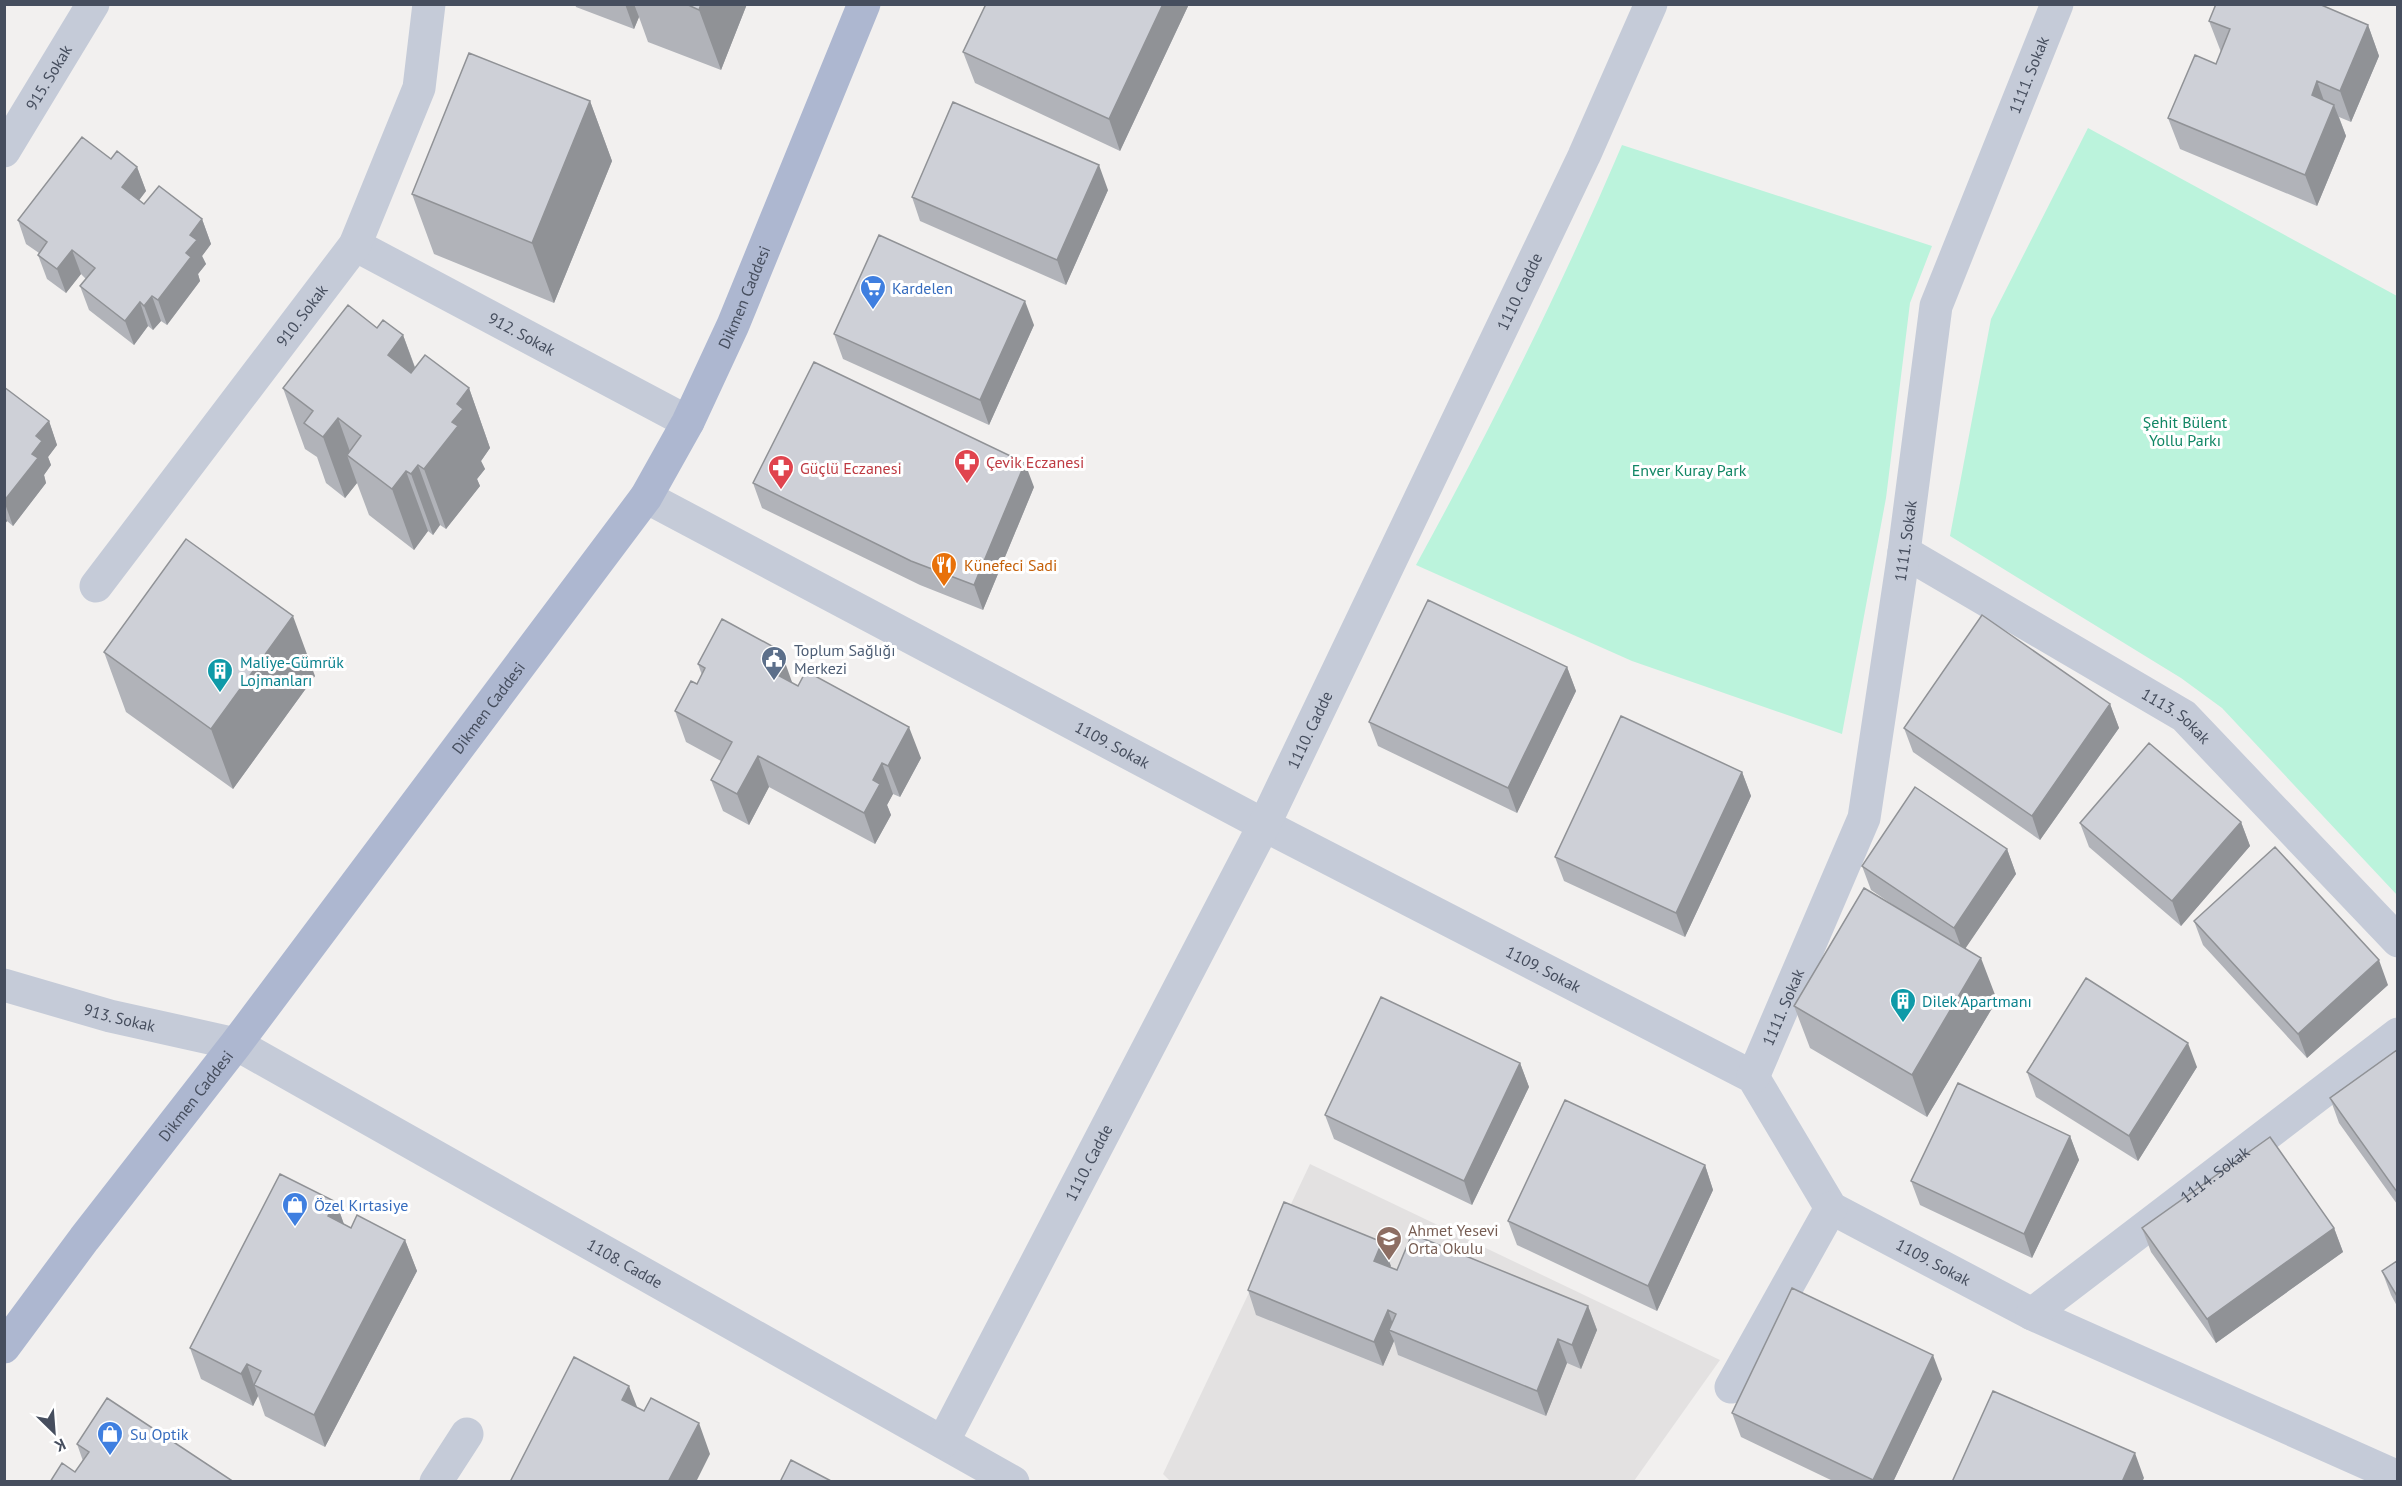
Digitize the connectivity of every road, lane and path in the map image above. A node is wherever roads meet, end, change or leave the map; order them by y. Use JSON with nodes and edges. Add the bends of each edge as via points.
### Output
{"nodes":[{"id":1,"x":93,"y":4,"type":"edge"},
{"id":2,"x":429,"y":4,"type":"edge"},
{"id":3,"x":864,"y":4,"type":"edge"},
{"id":4,"x":1651,"y":4,"type":"edge"},
{"id":5,"x":2057,"y":4,"type":"edge"},
{"id":6,"x":4,"y":152,"type":"edge"},
{"id":7,"x":355,"y":245,"type":"junction"},
{"id":8,"x":688,"y":422,"type":"junction"},
{"id":9,"x":645,"y":496,"type":"junction"},
{"id":10,"x":1904,"y":552,"type":"junction"},
{"id":11,"x":96,"y":586,"type":"dead end"},
{"id":12,"x":1264,"y":825,"type":"junction"},
{"id":13,"x":2397,"y":941,"type":"edge"},
{"id":14,"x":4,"y":985,"type":"edge"},
{"id":15,"x":2397,"y":1034,"type":"edge"},
{"id":16,"x":236,"y":1044,"type":"junction"},
{"id":17,"x":1753,"y":1077,"type":"junction"},
{"id":18,"x":1831,"y":1208,"type":"junction"},
{"id":19,"x":2032,"y":1314,"type":"junction"},
{"id":20,"x":4,"y":1347,"type":"edge"},
{"id":21,"x":1731,"y":1388,"type":"dead end"},
{"id":22,"x":467,"y":1434,"type":"dead end"},
{"id":23,"x":943,"y":1442,"type":"junction"},
{"id":24,"x":2397,"y":1477,"type":"edge"},
{"id":25,"x":436,"y":1482,"type":"edge"},
{"id":26,"x":1012,"y":1482,"type":"edge"}],
"edges":[{"from":1,"to":6,"type":"street","name":"915. Sokak"},
{"from":2,"to":7,"type":"street","name":"910. Sokak","via":[[419,88]]},
{"from":3,"to":8,"type":"main road","name":"Dikmen Caddesi","via":[[734,325]]},
{"from":4,"to":12,"type":"street","name":"1110. Cadde","via":[[1584,156]]},
{"from":5,"to":10,"type":"street","name":"1111. Sokak","via":[[1936,306]]},
{"from":7,"to":8,"type":"street","name":"912. Sokak"},
{"from":7,"to":11,"type":"street","name":"910. Sokak"},
{"from":8,"to":9,"type":"main road","name":"Dikmen Caddesi"},
{"from":9,"to":12,"type":"street","name":"1109. Sokak"},
{"from":9,"to":16,"type":"main road","name":"Dikmen Caddesi"},
{"from":10,"to":13,"type":"street","name":"1113. Sokak","via":[[2184,716]]},
{"from":10,"to":17,"type":"street","name":"1111. Sokak","via":[[1864,818]]},
{"from":12,"to":17,"type":"street","name":"1109. Sokak"},
{"from":12,"to":23,"type":"street","name":"1110. Cadde"},
{"from":14,"to":16,"type":"street","name":"913. Sokak","via":[[110,1016]]},
{"from":15,"to":19,"type":"street","name":"1114. Sokak"},
{"from":16,"to":20,"type":"main road","name":"Dikmen Caddesi"},
{"from":16,"to":23,"type":"street","name":"1108. Cadde"},
{"from":17,"to":18,"type":"street"},
{"from":18,"to":19,"type":"street","name":"1109. Sokak"},
{"from":18,"to":21,"type":"street"},
{"from":19,"to":24,"type":"street","name":"1109. Sokak"},
{"from":22,"to":25,"type":"street"},
{"from":23,"to":26,"type":"street","name":"1108. Cadde"}]}
